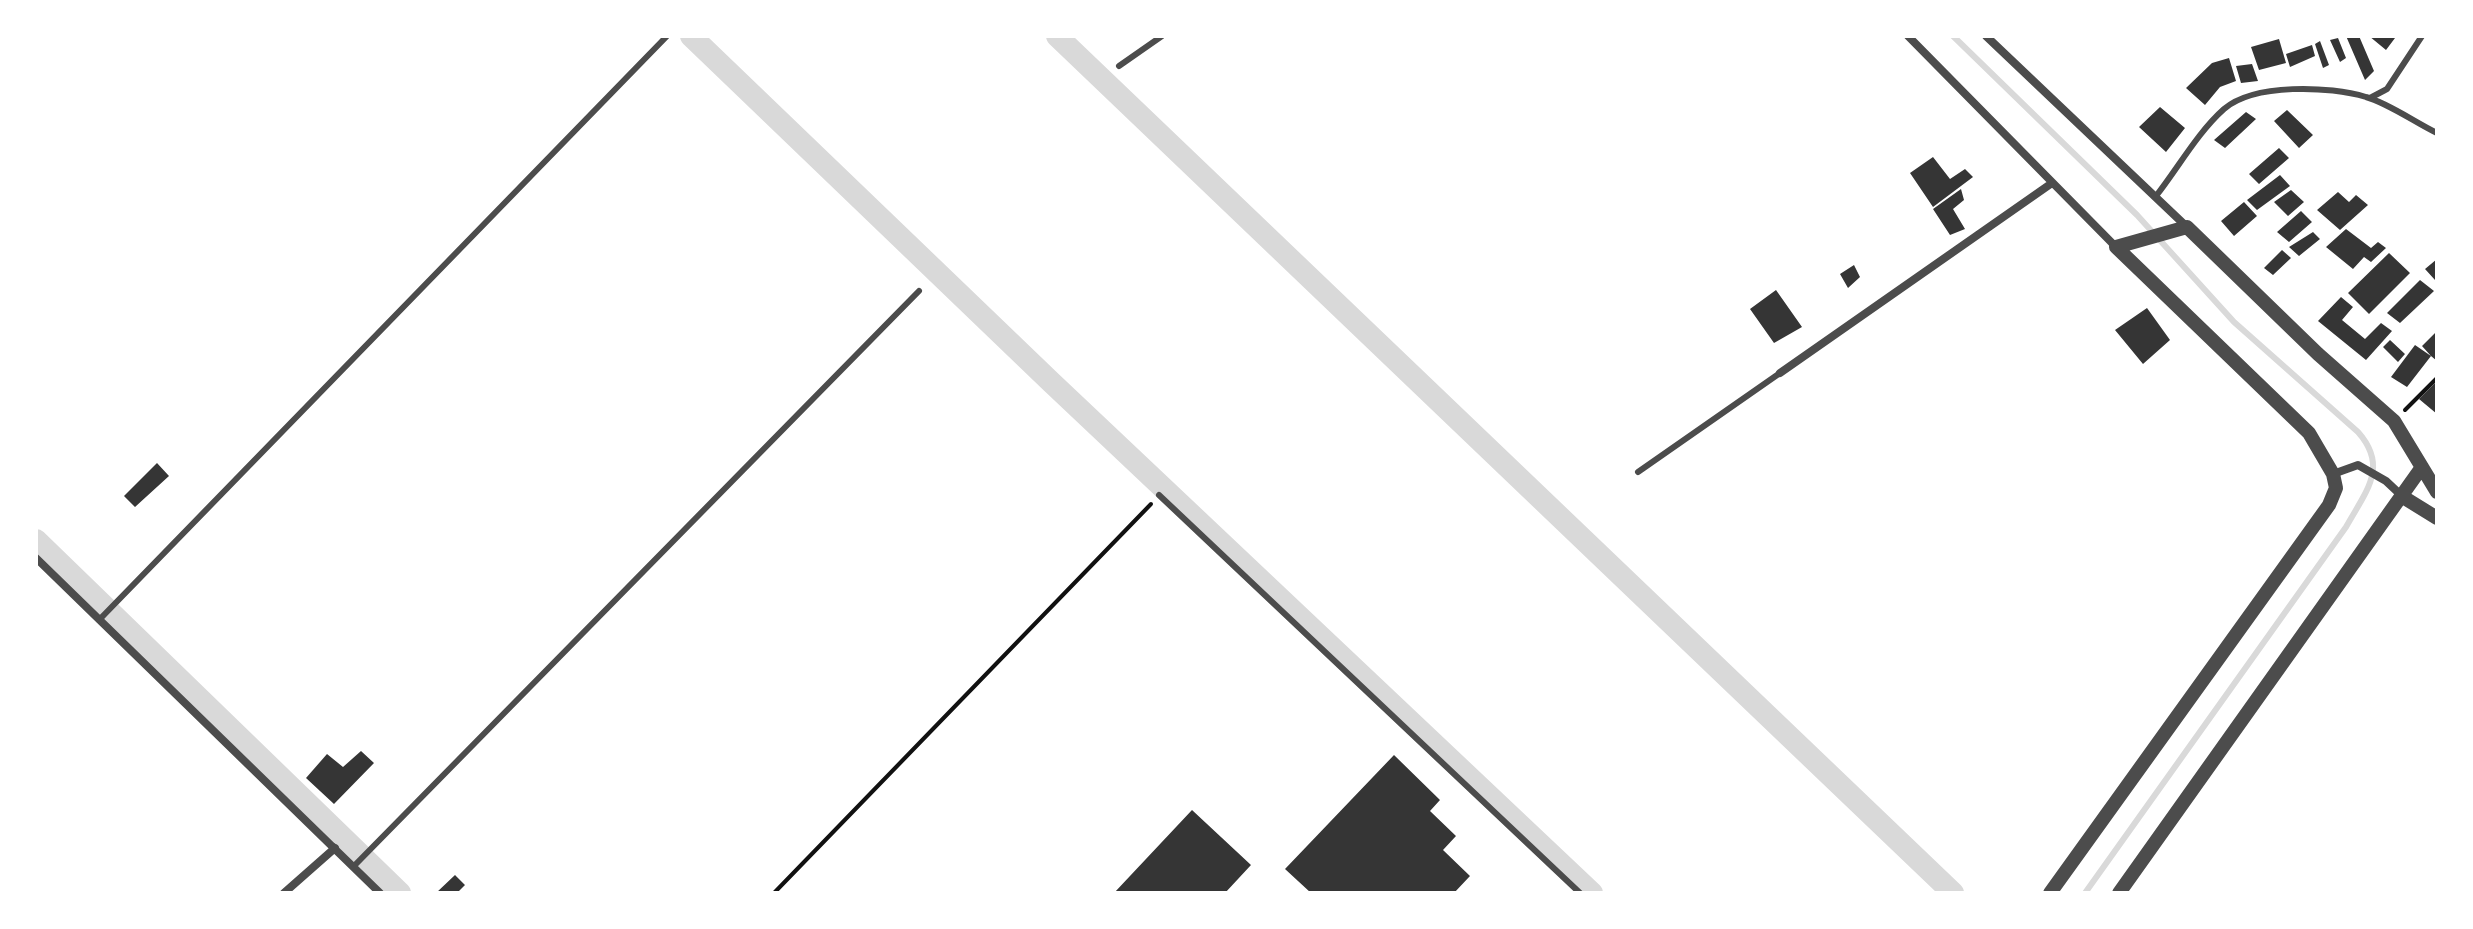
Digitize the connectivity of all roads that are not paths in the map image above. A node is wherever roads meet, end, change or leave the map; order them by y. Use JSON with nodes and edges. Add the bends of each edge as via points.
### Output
{"nodes":[{"id":1,"x":667,"y":36,"type":"edge"},
{"id":2,"x":1162,"y":36,"type":"edge"},
{"id":3,"x":1908,"y":36,"type":"edge"},
{"id":4,"x":1986,"y":36,"type":"edge"},
{"id":5,"x":2422,"y":36,"type":"edge"},
{"id":6,"x":1119,"y":66,"type":"dead end"},
{"id":7,"x":2370,"y":98,"type":"junction"},
{"id":8,"x":2437,"y":133,"type":"edge"},
{"id":9,"x":2052,"y":183,"type":"junction"},
{"id":10,"x":2156,"y":196,"type":"junction"},
{"id":11,"x":2187,"y":227,"type":"junction"},
{"id":12,"x":2116,"y":247,"type":"junction"},
{"id":13,"x":919,"y":291,"type":"dead end"},
{"id":14,"x":1780,"y":373,"type":"joint"},
{"id":15,"x":2422,"y":467,"type":"junction"},
{"id":16,"x":1638,"y":472,"type":"dead end"},
{"id":17,"x":2333,"y":474,"type":"junction"},
{"id":18,"x":2437,"y":492,"type":"edge"},
{"id":19,"x":1159,"y":495,"type":"road end"},
{"id":20,"x":2403,"y":497,"type":"junction"},
{"id":21,"x":2437,"y":518,"type":"edge"},
{"id":22,"x":36,"y":558,"type":"edge"},
{"id":23,"x":99,"y":620,"type":"junction"},
{"id":24,"x":335,"y":848,"type":"junction"},
{"id":25,"x":353,"y":867,"type":"junction"},
{"id":26,"x":284,"y":893,"type":"edge"},
{"id":27,"x":380,"y":893,"type":"edge"},
{"id":28,"x":1580,"y":893,"type":"edge"},
{"id":29,"x":2050,"y":893,"type":"edge"},
{"id":30,"x":2119,"y":893,"type":"edge"}],
"edges":[{"from":1,"to":23,"type":"lane"},
{"from":2,"to":6,"type":"lane"},
{"from":3,"to":9,"type":"street"},
{"from":4,"to":10,"type":"street"},
{"from":5,"to":7,"type":"lane","via":[[2387,89]]},
{"from":7,"to":8,"type":"lane"},
{"from":7,"to":10,"type":"lane","via":[[2318,89],[2246,96],[2225,109]]},
{"from":9,"to":12,"type":"street"},
{"from":9,"to":14,"type":"street"},
{"from":10,"to":11,"type":"street"},
{"from":11,"to":12,"type":"street"},
{"from":11,"to":15,"type":"street","via":[[2394,421]]},
{"from":12,"to":17,"type":"street","via":[[2309,433]]},
{"from":13,"to":25,"type":"lane"},
{"from":14,"to":16,"type":"lane"},
{"from":15,"to":18,"type":"street"},
{"from":15,"to":20,"type":"street"},
{"from":17,"to":20,"type":"street","via":[[2358,465]]},
{"from":17,"to":29,"type":"street","via":[[2336,488],[2329,505]]},
{"from":19,"to":28,"type":"lane"},
{"from":20,"to":21,"type":"street"},
{"from":20,"to":30,"type":"street"},
{"from":22,"to":23,"type":"street"},
{"from":23,"to":24,"type":"street"},
{"from":24,"to":25,"type":"street"},
{"from":24,"to":26,"type":"street"},
{"from":25,"to":27,"type":"street"}]}
